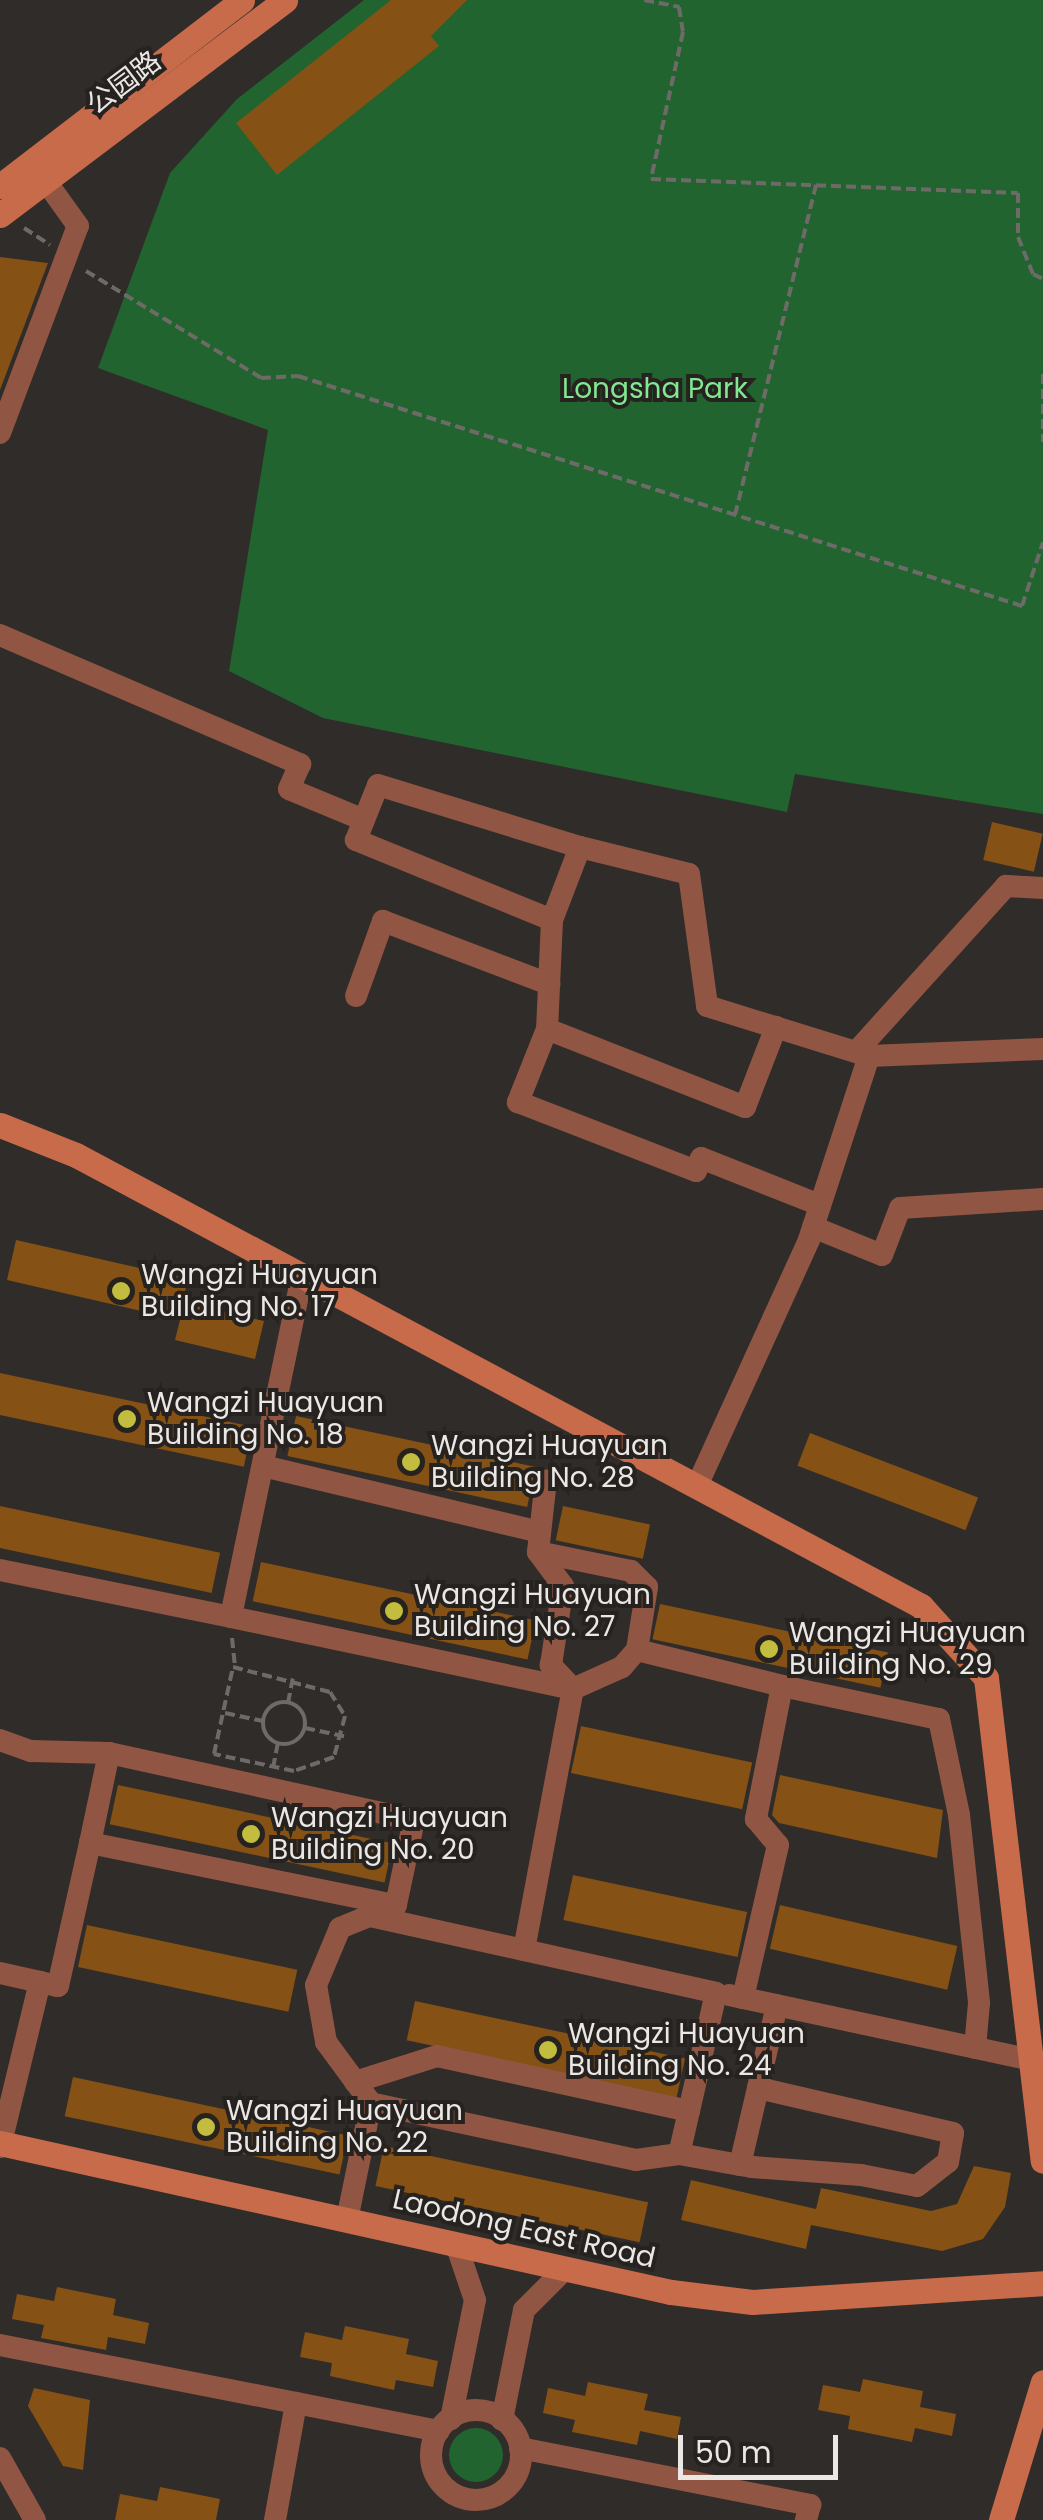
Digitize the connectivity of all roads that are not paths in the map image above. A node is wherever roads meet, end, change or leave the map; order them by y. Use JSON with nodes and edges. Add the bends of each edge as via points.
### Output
{"nodes":[{"id":1,"x":242,"y":0,"type":"edge"},
{"id":2,"x":286,"y":0,"type":"edge"},
{"id":3,"x":38,"y":171,"type":"junction"},
{"id":4,"x":0,"y":186,"type":"edge"},
{"id":5,"x":2,"y":214,"type":"edge"},
{"id":6,"x":0,"y":432,"type":"edge"},
{"id":7,"x":0,"y":635,"type":"edge"},
{"id":8,"x":364,"y":820,"type":"junction"},
{"id":9,"x":580,"y":847,"type":"junction"},
{"id":10,"x":1043,"y":888,"type":"edge"},
{"id":11,"x":552,"y":920,"type":"junction"},
{"id":12,"x":549,"y":984,"type":"junction"},
{"id":13,"x":356,"y":996,"type":"dead end"},
{"id":14,"x":776,"y":1028,"type":"junction"},
{"id":15,"x":546,"y":1029,"type":"junction"},
{"id":16,"x":1043,"y":1049,"type":"edge"},
{"id":17,"x":862,"y":1054,"type":"junction"},
{"id":18,"x":0,"y":1125,"type":"edge"},
{"id":19,"x":1043,"y":1199,"type":"edge"},
{"id":20,"x":817,"y":1216,"type":"junction"},
{"id":21,"x":302,"y":1276,"type":"junction"},
{"id":22,"x":263,"y":1466,"type":"junction"},
{"id":23,"x":546,"y":1480,"type":"dead end"},
{"id":24,"x":698,"y":1486,"type":"junction"},
{"id":25,"x":537,"y":1542,"type":"junction"},
{"id":26,"x":0,"y":1570,"type":"edge"},
{"id":27,"x":231,"y":1617,"type":"junction"},
{"id":28,"x":637,"y":1650,"type":"junction"},
{"id":29,"x":782,"y":1686,"type":"junction"},
{"id":30,"x":572,"y":1689,"type":"junction"},
{"id":31,"x":0,"y":1740,"type":"edge"},
{"id":32,"x":109,"y":1753,"type":"junction"},
{"id":33,"x":90,"y":1843,"type":"junction"},
{"id":34,"x":396,"y":1905,"type":"junction"},
{"id":35,"x":370,"y":1916,"type":"junction"},
{"id":36,"x":524,"y":1950,"type":"junction"},
{"id":37,"x":0,"y":1973,"type":"edge"},
{"id":38,"x":40,"y":1982,"type":"junction"},
{"id":39,"x":716,"y":1992,"type":"junction"},
{"id":40,"x":743,"y":1998,"type":"junction"},
{"id":41,"x":777,"y":2006,"type":"junction"},
{"id":42,"x":975,"y":2048,"type":"junction"},
{"id":43,"x":1031,"y":2060,"type":"junction"},
{"id":44,"x":355,"y":2082,"type":"junction"},
{"id":45,"x":758,"y":2088,"type":"junction"},
{"id":46,"x":371,"y":2103,"type":"junction"},
{"id":47,"x":689,"y":2112,"type":"junction"},
{"id":48,"x":1,"y":2145,"type":"edge"},
{"id":49,"x":679,"y":2154,"type":"junction"},
{"id":50,"x":1043,"y":2161,"type":"edge"},
{"id":51,"x":740,"y":2165,"type":"junction"},
{"id":52,"x":347,"y":2220,"type":"junction"},
{"id":53,"x":456,"y":2244,"type":"junction"},
{"id":54,"x":565,"y":2269,"type":"junction"},
{"id":55,"x":1043,"y":2283,"type":"edge"},
{"id":56,"x":0,"y":2345,"type":"edge"},
{"id":57,"x":1043,"y":2382,"type":"edge"},
{"id":58,"x":296,"y":2403,"type":"junction"},
{"id":59,"x":502,"y":2420,"type":"junction"},
{"id":60,"x":445,"y":2425,"type":"junction"},
{"id":61,"x":520,"y":2448,"type":"junction"},
{"id":62,"x":0,"y":2458,"type":"edge"},
{"id":63,"x":467,"y":2510,"type":"edge"},
{"id":64,"x":34,"y":2520,"type":"edge"},
{"id":65,"x":275,"y":2520,"type":"edge"},
{"id":66,"x":806,"y":2520,"type":"edge"},
{"id":67,"x":1002,"y":2520,"type":"edge"}],
"edges":[{"from":1,"to":3,"type":"street"},
{"from":2,"to":3,"type":"street","name":"公园路"},
{"from":3,"to":4,"type":"street"},
{"from":3,"to":5,"type":"street","name":"公园路"},
{"from":3,"to":6,"type":"street","via":[[78,226]]},
{"from":7,"to":8,"type":"street","via":[[300,764],[289,789]]},
{"from":8,"to":9,"type":"street","via":[[378,785]]},
{"from":8,"to":11,"type":"street","via":[[356,840]]},
{"from":9,"to":11,"type":"street"},
{"from":9,"to":14,"type":"street","via":[[689,874],[707,1006]]},
{"from":10,"to":17,"type":"street","via":[[1006,886]]},
{"from":11,"to":12,"type":"street"},
{"from":12,"to":13,"type":"street","via":[[383,922]]},
{"from":12,"to":15,"type":"street"},
{"from":14,"to":15,"type":"street","via":[[745,1106]]},
{"from":14,"to":17,"type":"street"},
{"from":15,"to":20,"type":"street","via":[[518,1102],[696,1171],[701,1158]]},
{"from":16,"to":17,"type":"street"},
{"from":17,"to":20,"type":"street"},
{"from":18,"to":21,"type":"street","via":[[76,1156]]},
{"from":19,"to":20,"type":"street","via":[[900,1208],[882,1255]]},
{"from":20,"to":24,"type":"street"},
{"from":21,"to":22,"type":"street"},
{"from":21,"to":24,"type":"street"},
{"from":22,"to":25,"type":"street"},
{"from":22,"to":27,"type":"street"},
{"from":23,"to":25,"type":"street"},
{"from":24,"to":43,"type":"street","via":[[921,1606],[986,1678]]},
{"from":25,"to":28,"type":"street","via":[[631,1571],[647,1588]]},
{"from":25,"to":30,"type":"street","via":[[563,1586],[552,1665]]},
{"from":26,"to":27,"type":"street"},
{"from":27,"to":30,"type":"street"},
{"from":28,"to":29,"type":"street"},
{"from":28,"to":30,"type":"street","via":[[622,1667]]},
{"from":29,"to":40,"type":"street","via":[[756,1819],[778,1845]]},
{"from":29,"to":42,"type":"street","via":[[940,1718],[959,1816],[979,2003]]},
{"from":30,"to":36,"type":"street"},
{"from":31,"to":32,"type":"street","via":[[31,1751]]},
{"from":32,"to":33,"type":"street"},
{"from":32,"to":34,"type":"street","via":[[414,1820]]},
{"from":33,"to":34,"type":"street"},
{"from":33,"to":38,"type":"street","via":[[58,1986]]},
{"from":34,"to":35,"type":"street"},
{"from":35,"to":36,"type":"street"},
{"from":35,"to":44,"type":"street","via":[[340,1928],[316,1985],[326,2042]]},
{"from":36,"to":39,"type":"street"},
{"from":37,"to":38,"type":"street"},
{"from":38,"to":48,"type":"street"},
{"from":39,"to":40,"type":"street"},
{"from":39,"to":47,"type":"street"},
{"from":40,"to":41,"type":"street"},
{"from":41,"to":42,"type":"street"},
{"from":41,"to":45,"type":"street"},
{"from":42,"to":43,"type":"street"},
{"from":43,"to":50,"type":"street"},
{"from":44,"to":46,"type":"street"},
{"from":44,"to":47,"type":"street","via":[[437,2056]]},
{"from":45,"to":51,"type":"street"},
{"from":45,"to":51,"type":"street","via":[[953,2134],[948,2162],[917,2186]]},
{"from":46,"to":49,"type":"street","via":[[636,2160]]},
{"from":46,"to":52,"type":"street"},
{"from":47,"to":49,"type":"street"},
{"from":48,"to":52,"type":"street","name":"Laodong East Road"},
{"from":49,"to":51,"type":"street"},
{"from":52,"to":53,"type":"street","name":"Laodong East Road"},
{"from":53,"to":54,"type":"street","name":"Laodong East Road"},
{"from":53,"to":60,"type":"street","via":[[475,2300]]},
{"from":54,"to":55,"type":"street","name":"Laodong East Road","via":[[752,2302]]},
{"from":54,"to":59,"type":"street","via":[[524,2310]]},
{"from":56,"to":58,"type":"street"},
{"from":57,"to":67,"type":"street"},
{"from":58,"to":60,"type":"street"},
{"from":58,"to":65,"type":"street"},
{"from":59,"to":60,"type":"street","via":[[469,2411]]},
{"from":59,"to":61,"type":"street"},
{"from":60,"to":63,"type":"street","via":[[433,2469]]},
{"from":61,"to":63,"type":"street","via":[[506,2489]]},
{"from":61,"to":66,"type":"street","via":[[810,2505]]},
{"from":62,"to":64,"type":"street"}]}
